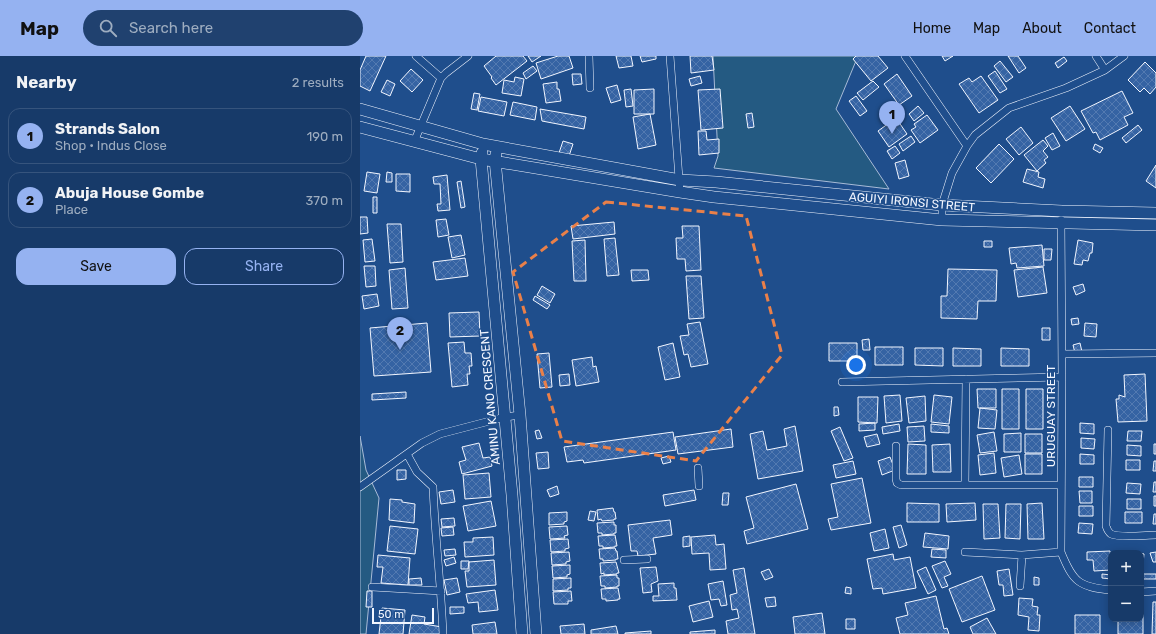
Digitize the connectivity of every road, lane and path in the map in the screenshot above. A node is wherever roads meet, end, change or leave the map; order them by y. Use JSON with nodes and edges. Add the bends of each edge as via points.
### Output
{"nodes":[{"id":1,"x":416,"y":56,"type":"edge"},
{"id":2,"x":468,"y":56,"type":"edge"},
{"id":3,"x":589,"y":56,"type":"edge"},
{"id":4,"x":670,"y":56,"type":"edge"},
{"id":5,"x":905,"y":56,"type":"edge"},
{"id":6,"x":1096,"y":56,"type":"edge"},
{"id":7,"x":1124,"y":56,"type":"edge"},
{"id":8,"x":1106,"y":70,"type":"junction"},
{"id":9,"x":441,"y":78,"type":"junction"},
{"id":10,"x":590,"y":88,"type":"dead end"},
{"id":11,"x":360,"y":110,"type":"edge"},
{"id":12,"x":360,"y":127,"type":"edge"},
{"id":13,"x":420,"y":127,"type":"junction"},
{"id":14,"x":414,"y":142,"type":"junction"},
{"id":15,"x":483,"y":144,"type":"junction"},
{"id":16,"x":967,"y":146,"type":"junction"},
{"id":17,"x":497,"y":147,"type":"junction"},
{"id":18,"x":481,"y":158,"type":"junction"},
{"id":19,"x":495,"y":160,"type":"junction"},
{"id":20,"x":680,"y":180,"type":"junction"},
{"id":21,"x":680,"y":192,"type":"junction"},
{"id":22,"x":942,"y":205,"type":"junction"},
{"id":23,"x":1156,"y":213,"type":"edge"},
{"id":24,"x":1061,"y":217,"type":"junction"},
{"id":25,"x":942,"y":220,"type":"junction"},
{"id":26,"x":1156,"y":225,"type":"edge"},
{"id":27,"x":1156,"y":352,"type":"edge"},
{"id":28,"x":1062,"y":354,"type":"junction"},
{"id":29,"x":1062,"y":377,"type":"junction"},
{"id":30,"x":966,"y":379,"type":"junction"},
{"id":31,"x":842,"y":382,"type":"dead end"},
{"id":32,"x":520,"y":415,"type":"junction"},
{"id":33,"x":505,"y":417,"type":"junction"},
{"id":34,"x":1108,"y":430,"type":"dead end"},
{"id":35,"x":896,"y":446,"type":"dead end"},
{"id":36,"x":407,"y":454,"type":"junction"},
{"id":37,"x":698,"y":468,"type":"dead end"},
{"id":38,"x":965,"y":485,"type":"junction"},
{"id":39,"x":1061,"y":485,"type":"junction"},
{"id":40,"x":699,"y":486,"type":"dead end"},
{"id":41,"x":360,"y":487,"type":"edge"},
{"id":42,"x":1156,"y":535,"type":"edge"},
{"id":43,"x":965,"y":552,"type":"dead end"},
{"id":44,"x":1061,"y":552,"type":"junction"},
{"id":45,"x":1022,"y":555,"type":"junction"},
{"id":46,"x":647,"y":559,"type":"dead end"},
{"id":47,"x":624,"y":560,"type":"dead end"},
{"id":48,"x":1020,"y":586,"type":"dead end"},
{"id":49,"x":372,"y":587,"type":"dead end"},
{"id":50,"x":1108,"y":590,"type":"edge"},
{"id":51,"x":441,"y":591,"type":"junction"},
{"id":52,"x":1156,"y":591,"type":"edge"},
{"id":53,"x":1144,"y":592,"type":"edge"},
{"id":54,"x":443,"y":634,"type":"edge"},
{"id":55,"x":522,"y":634,"type":"edge"},
{"id":56,"x":536,"y":634,"type":"edge"}],
"edges":[{"from":1,"to":9,"type":"street"},
{"from":2,"to":9,"type":"street"},
{"from":3,"to":10,"type":"street"},
{"from":4,"to":20,"type":"street"},
{"from":5,"to":16,"type":"street"},
{"from":6,"to":8,"type":"street"},
{"from":7,"to":8,"type":"street"},
{"from":8,"to":16,"type":"street","via":[[1066,88],[1009,108],[975,135]]},
{"from":9,"to":13,"type":"street"},
{"from":11,"to":13,"type":"main road"},
{"from":12,"to":14,"type":"main road"},
{"from":13,"to":14,"type":"street"},
{"from":13,"to":15,"type":"main road"},
{"from":14,"to":18,"type":"main road"},
{"from":15,"to":17,"type":"main road"},
{"from":15,"to":18,"type":"main road","name":"AMINU KANO CRESCENT"},
{"from":16,"to":22,"type":"street","via":[[952,173]]},
{"from":17,"to":19,"type":"main road"},
{"from":17,"to":20,"type":"main road"},
{"from":18,"to":19,"type":"main road"},
{"from":18,"to":33,"type":"main road","name":"AMINU KANO CRESCENT"},
{"from":19,"to":21,"type":"main road"},
{"from":19,"to":32,"type":"main road"},
{"from":20,"to":21,"type":"street"},
{"from":20,"to":22,"type":"main road","name":"AGUIYI IRONSI STREET"},
{"from":21,"to":25,"type":"main road","name":"AGUIYI IRONSI STREET"},
{"from":22,"to":24,"type":"main road","name":"AGUIYI IRONSI STREET"},
{"from":22,"to":25,"type":"street"},
{"from":23,"to":24,"type":"main road","name":"AGUIYI IRONSI STREET"},
{"from":24,"to":25,"type":"main road","name":"AGUIYI IRONSI STREET"},
{"from":24,"to":26,"type":"main road","name":"AGUIYI IRONSI STREET"},
{"from":24,"to":28,"type":"street","name":"URUGUAY STREET"},
{"from":27,"to":28,"type":"street"},
{"from":28,"to":29,"type":"street","name":"URUGUAY STREET"},
{"from":29,"to":30,"type":"street"},
{"from":29,"to":39,"type":"street","name":"URUGUAY STREET"},
{"from":30,"to":31,"type":"street"},
{"from":30,"to":38,"type":"street"},
{"from":32,"to":33,"type":"street"},
{"from":32,"to":56,"type":"main road"},
{"from":33,"to":36,"type":"street","via":[[448,431],[422,443]]},
{"from":33,"to":55,"type":"main road","name":"AMINU KANO CRESCENT"},
{"from":34,"to":42,"type":"street","via":[[1107,530],[1120,535]]},
{"from":35,"to":38,"type":"street","via":[[896,479],[901,485]]},
{"from":36,"to":41,"type":"street"},
{"from":36,"to":51,"type":"street","via":[[417,472],[433,486]]},
{"from":37,"to":40,"type":"street"},
{"from":38,"to":39,"type":"street"},
{"from":39,"to":44,"type":"street","name":"URUGUAY STREET"},
{"from":43,"to":45,"type":"street"},
{"from":44,"to":45,"type":"street"},
{"from":44,"to":50,"type":"street","name":"URUGUAY STREET","via":[[1077,582],[1091,588]]},
{"from":45,"to":48,"type":"street"},
{"from":46,"to":47,"type":"street"},
{"from":49,"to":51,"type":"street"},
{"from":51,"to":54,"type":"street"},
{"from":52,"to":53,"type":"street"}]}
